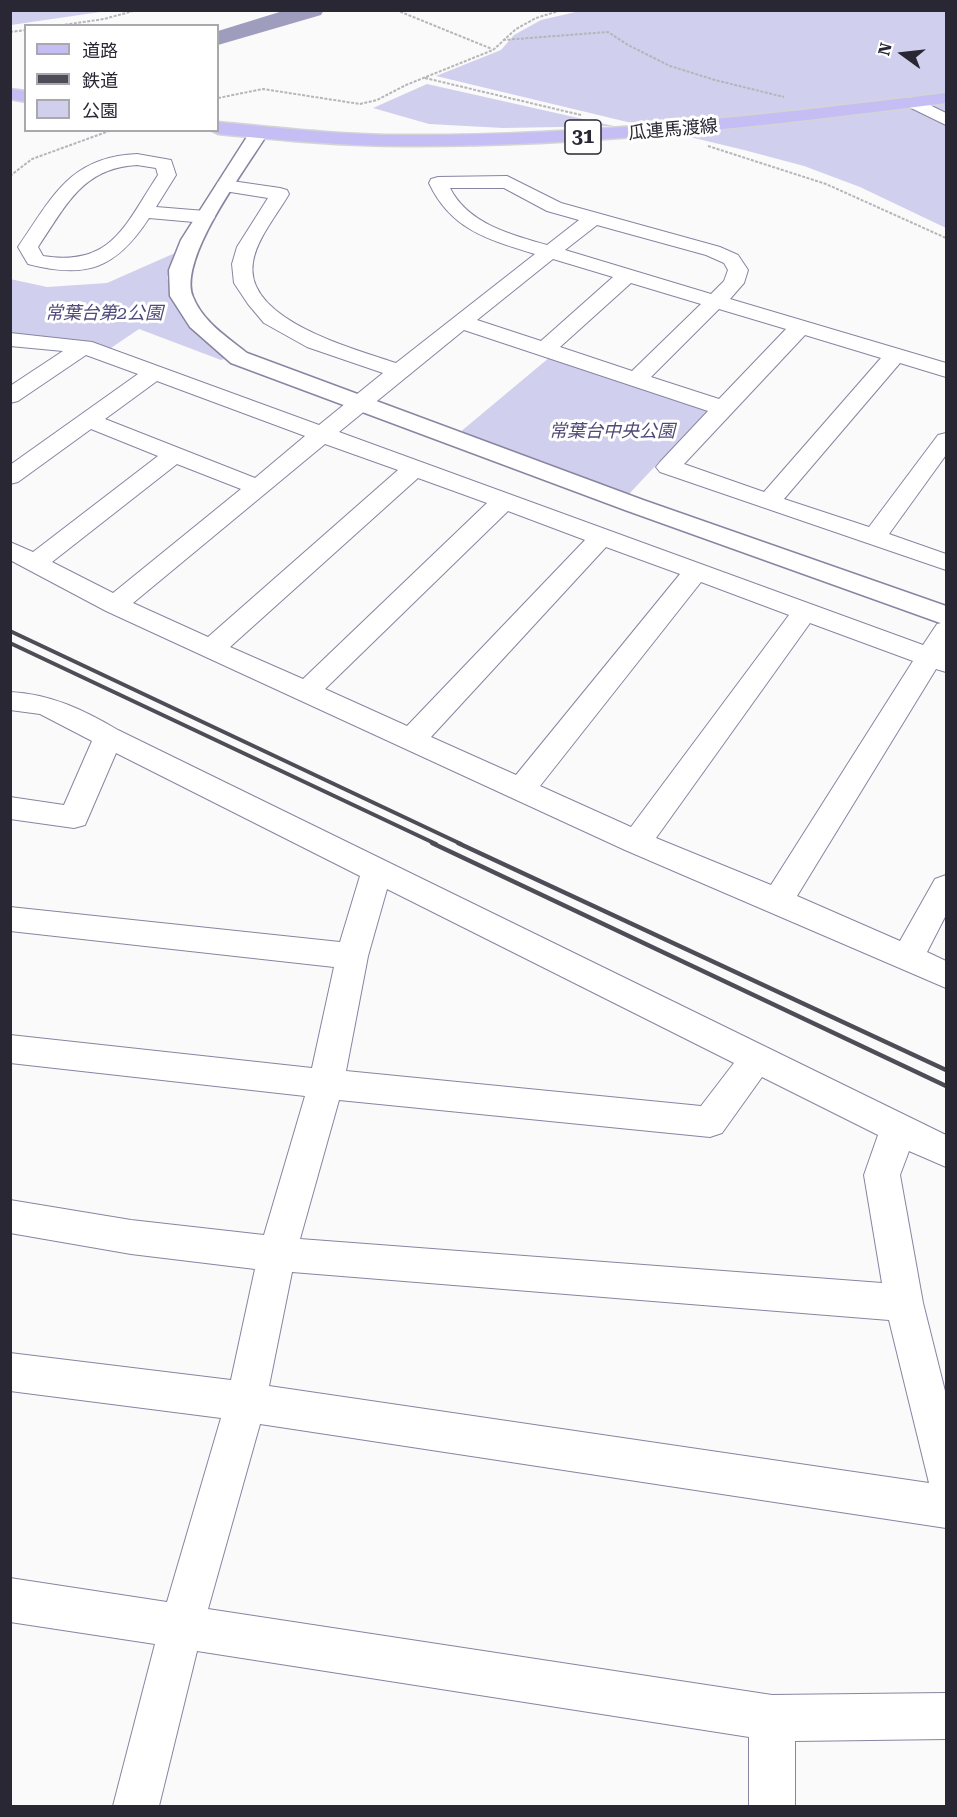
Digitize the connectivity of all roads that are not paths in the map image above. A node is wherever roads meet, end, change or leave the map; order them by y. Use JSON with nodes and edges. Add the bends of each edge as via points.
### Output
{"nodes":[{"id":1,"x":946,"y":98,"type":"edge"},
{"id":2,"x":913,"y":102,"type":"junction"},
{"id":3,"x":946,"y":120,"type":"edge"},
{"id":4,"x":219,"y":128,"type":"edge"},
{"id":5,"x":259,"y":133,"type":"junction"},
{"id":6,"x":225,"y":186,"type":"junction"},
{"id":7,"x":143,"y":212,"type":"junction"},
{"id":8,"x":205,"y":217,"type":"junction"},
{"id":9,"x":594,"y":218,"type":"junction"},
{"id":10,"x":550,"y":252,"type":"junction"},
{"id":11,"x":627,"y":276,"type":"junction"},
{"id":12,"x":714,"y":302,"type":"junction"},
{"id":13,"x":461,"y":322,"type":"junction"},
{"id":14,"x":800,"y":327,"type":"junction"},
{"id":15,"x":10,"y":339,"type":"edge"},
{"id":16,"x":84,"y":347,"type":"junction"},
{"id":17,"x":545,"y":349,"type":"junction"},
{"id":18,"x":894,"y":356,"type":"junction"},
{"id":19,"x":946,"y":370,"type":"edge"},
{"id":20,"x":399,"y":371,"type":"junction"},
{"id":21,"x":155,"y":372,"type":"junction"},
{"id":22,"x":636,"y":379,"type":"junction"},
{"id":23,"x":10,"y":396,"type":"edge"},
{"id":24,"x":359,"y":404,"type":"junction"},
{"id":25,"x":723,"y":408,"type":"junction"},
{"id":26,"x":88,"y":420,"type":"junction"},
{"id":27,"x":322,"y":434,"type":"junction"},
{"id":28,"x":946,"y":440,"type":"edge"},
{"id":29,"x":174,"y":455,"type":"junction"},
{"id":30,"x":415,"y":468,"type":"junction"},
{"id":31,"x":10,"y":477,"type":"edge"},
{"id":32,"x":257,"y":488,"type":"junction"},
{"id":33,"x":504,"y":501,"type":"junction"},
{"id":34,"x":769,"y":501,"type":"junction"},
{"id":35,"x":602,"y":537,"type":"junction"},
{"id":36,"x":874,"y":537,"type":"junction"},
{"id":37,"x":22,"y":556,"type":"edge"},
{"id":38,"x":946,"y":562,"type":"edge"},
{"id":39,"x":696,"y":571,"type":"junction"},
{"id":40,"x":115,"y":605,"type":"junction"},
{"id":41,"x":805,"y":611,"type":"junction"},
{"id":42,"x":946,"y":616,"type":"edge"},
{"id":43,"x":946,"y":630,"type":"edge"},
{"id":44,"x":211,"y":649,"type":"junction"},
{"id":45,"x":938,"y":660,"type":"edge"},
{"id":46,"x":306,"y":692,"type":"junction"},
{"id":47,"x":10,"y":701,"type":"edge"},
{"id":48,"x":108,"y":737,"type":"junction"},
{"id":49,"x":411,"y":740,"type":"junction"},
{"id":50,"x":521,"y":790,"type":"junction"},
{"id":51,"x":10,"y":808,"type":"edge"},
{"id":52,"x":636,"y":842,"type":"junction"},
{"id":53,"x":377,"y":871,"type":"junction"},
{"id":54,"x":946,"y":887,"type":"edge"},
{"id":55,"x":778,"y":900,"type":"junction"},
{"id":56,"x":10,"y":919,"type":"edge"},
{"id":57,"x":352,"y":956,"type":"junction"},
{"id":58,"x":908,"y":957,"type":"junction"},
{"id":59,"x":946,"y":975,"type":"edge"},
{"id":60,"x":10,"y":1048,"type":"edge"},
{"id":61,"x":756,"y":1059,"type":"junction"},
{"id":62,"x":326,"y":1084,"type":"junction"},
{"id":63,"x":898,"y":1130,"type":"junction"},
{"id":64,"x":946,"y":1152,"type":"edge"},
{"id":65,"x":10,"y":1216,"type":"edge"},
{"id":66,"x":277,"y":1254,"type":"junction"},
{"id":67,"x":904,"y":1304,"type":"junction"},
{"id":68,"x":10,"y":1372,"type":"edge"},
{"id":69,"x":246,"y":1402,"type":"junction"},
{"id":70,"x":946,"y":1475,"type":"edge"},
{"id":71,"x":946,"y":1507,"type":"edge"},
{"id":72,"x":10,"y":1600,"type":"edge"},
{"id":73,"x":181,"y":1628,"type":"junction"},
{"id":74,"x":946,"y":1716,"type":"edge"},
{"id":75,"x":772,"y":1718,"type":"junction"},
{"id":76,"x":136,"y":1806,"type":"edge"},
{"id":77,"x":772,"y":1806,"type":"edge"}],
"edges":[{"from":1,"to":2,"type":"main road","name":"瓜連馬渡線","number":"31"},
{"from":2,"to":3,"type":"street"},
{"from":2,"to":5,"type":"main road","name":"瓜連馬渡線","number":"31","via":[[667,132],[530,139],[349,139]]},
{"from":4,"to":5,"type":"main road","name":"瓜連馬渡線","number":"31"},
{"from":5,"to":6,"type":"street"},
{"from":6,"to":8,"type":"street"},
{"from":6,"to":20,"type":"street","via":[[280,194],[247,247],[242,264],[244,283],[271,319],[315,342]]},
{"from":7,"to":7,"type":"street","via":[[167,175],[164,164],[124,158],[97,165],[80,176],[28,247],[35,260],[59,266],[93,262],[115,249]]},
{"from":7,"to":8,"type":"street"},
{"from":8,"to":24,"type":"street","via":[[180,270],[181,296],[201,327],[239,358]]},
{"from":9,"to":10,"type":"street"},
{"from":9,"to":10,"type":"street","via":[[554,207],[507,182],[438,183],[441,193],[462,217],[504,238]]},
{"from":9,"to":12,"type":"street","via":[[713,251],[731,260],[738,270],[734,283]]},
{"from":10,"to":11,"type":"street"},
{"from":10,"to":13,"type":"street"},
{"from":11,"to":12,"type":"street"},
{"from":11,"to":17,"type":"street"},
{"from":12,"to":14,"type":"street"},
{"from":12,"to":22,"type":"street"},
{"from":13,"to":17,"type":"street"},
{"from":13,"to":20,"type":"street"},
{"from":14,"to":18,"type":"street"},
{"from":14,"to":25,"type":"street"},
{"from":15,"to":16,"type":"street"},
{"from":16,"to":21,"type":"street"},
{"from":16,"to":23,"type":"street"},
{"from":17,"to":22,"type":"street"},
{"from":18,"to":19,"type":"street"},
{"from":18,"to":34,"type":"street"},
{"from":20,"to":24,"type":"street"},
{"from":21,"to":26,"type":"street"},
{"from":21,"to":27,"type":"street"},
{"from":22,"to":25,"type":"street"},
{"from":24,"to":27,"type":"street"},
{"from":24,"to":42,"type":"street"},
{"from":25,"to":34,"type":"street","via":[[668,467]]},
{"from":26,"to":29,"type":"street"},
{"from":26,"to":31,"type":"street"},
{"from":27,"to":30,"type":"street"},
{"from":27,"to":32,"type":"street"},
{"from":28,"to":36,"type":"street"},
{"from":29,"to":32,"type":"street"},
{"from":29,"to":37,"type":"street"},
{"from":30,"to":33,"type":"street"},
{"from":30,"to":44,"type":"street"},
{"from":32,"to":40,"type":"street"},
{"from":33,"to":35,"type":"street"},
{"from":33,"to":46,"type":"street"},
{"from":34,"to":36,"type":"street"},
{"from":35,"to":39,"type":"street"},
{"from":35,"to":49,"type":"street"},
{"from":36,"to":38,"type":"street"},
{"from":37,"to":40,"type":"street"},
{"from":39,"to":41,"type":"street"},
{"from":39,"to":50,"type":"street"},
{"from":40,"to":44,"type":"street"},
{"from":41,"to":45,"type":"street"},
{"from":41,"to":52,"type":"street"},
{"from":43,"to":45,"type":"street"},
{"from":44,"to":46,"type":"street"},
{"from":45,"to":55,"type":"street"},
{"from":46,"to":49,"type":"street"},
{"from":47,"to":48,"type":"street","via":[[60,709]]},
{"from":48,"to":51,"type":"street","via":[[74,817]]},
{"from":48,"to":53,"type":"street"},
{"from":49,"to":50,"type":"street"},
{"from":50,"to":52,"type":"street"},
{"from":52,"to":55,"type":"street"},
{"from":53,"to":57,"type":"street"},
{"from":53,"to":61,"type":"street"},
{"from":54,"to":58,"type":"street"},
{"from":55,"to":58,"type":"street"},
{"from":56,"to":57,"type":"street"},
{"from":57,"to":62,"type":"street"},
{"from":58,"to":59,"type":"street"},
{"from":60,"to":62,"type":"street"},
{"from":61,"to":62,"type":"street","via":[[710,1122]]},
{"from":61,"to":63,"type":"street"},
{"from":62,"to":66,"type":"street"},
{"from":63,"to":64,"type":"street"},
{"from":63,"to":67,"type":"street","via":[[882,1175]]},
{"from":65,"to":66,"type":"street"},
{"from":66,"to":67,"type":"street"},
{"from":66,"to":69,"type":"street"},
{"from":67,"to":70,"type":"street"},
{"from":68,"to":69,"type":"street"},
{"from":69,"to":71,"type":"street"},
{"from":69,"to":73,"type":"street"},
{"from":72,"to":73,"type":"street"},
{"from":73,"to":75,"type":"street"},
{"from":73,"to":76,"type":"street"},
{"from":74,"to":75,"type":"street"},
{"from":75,"to":77,"type":"street"}]}
